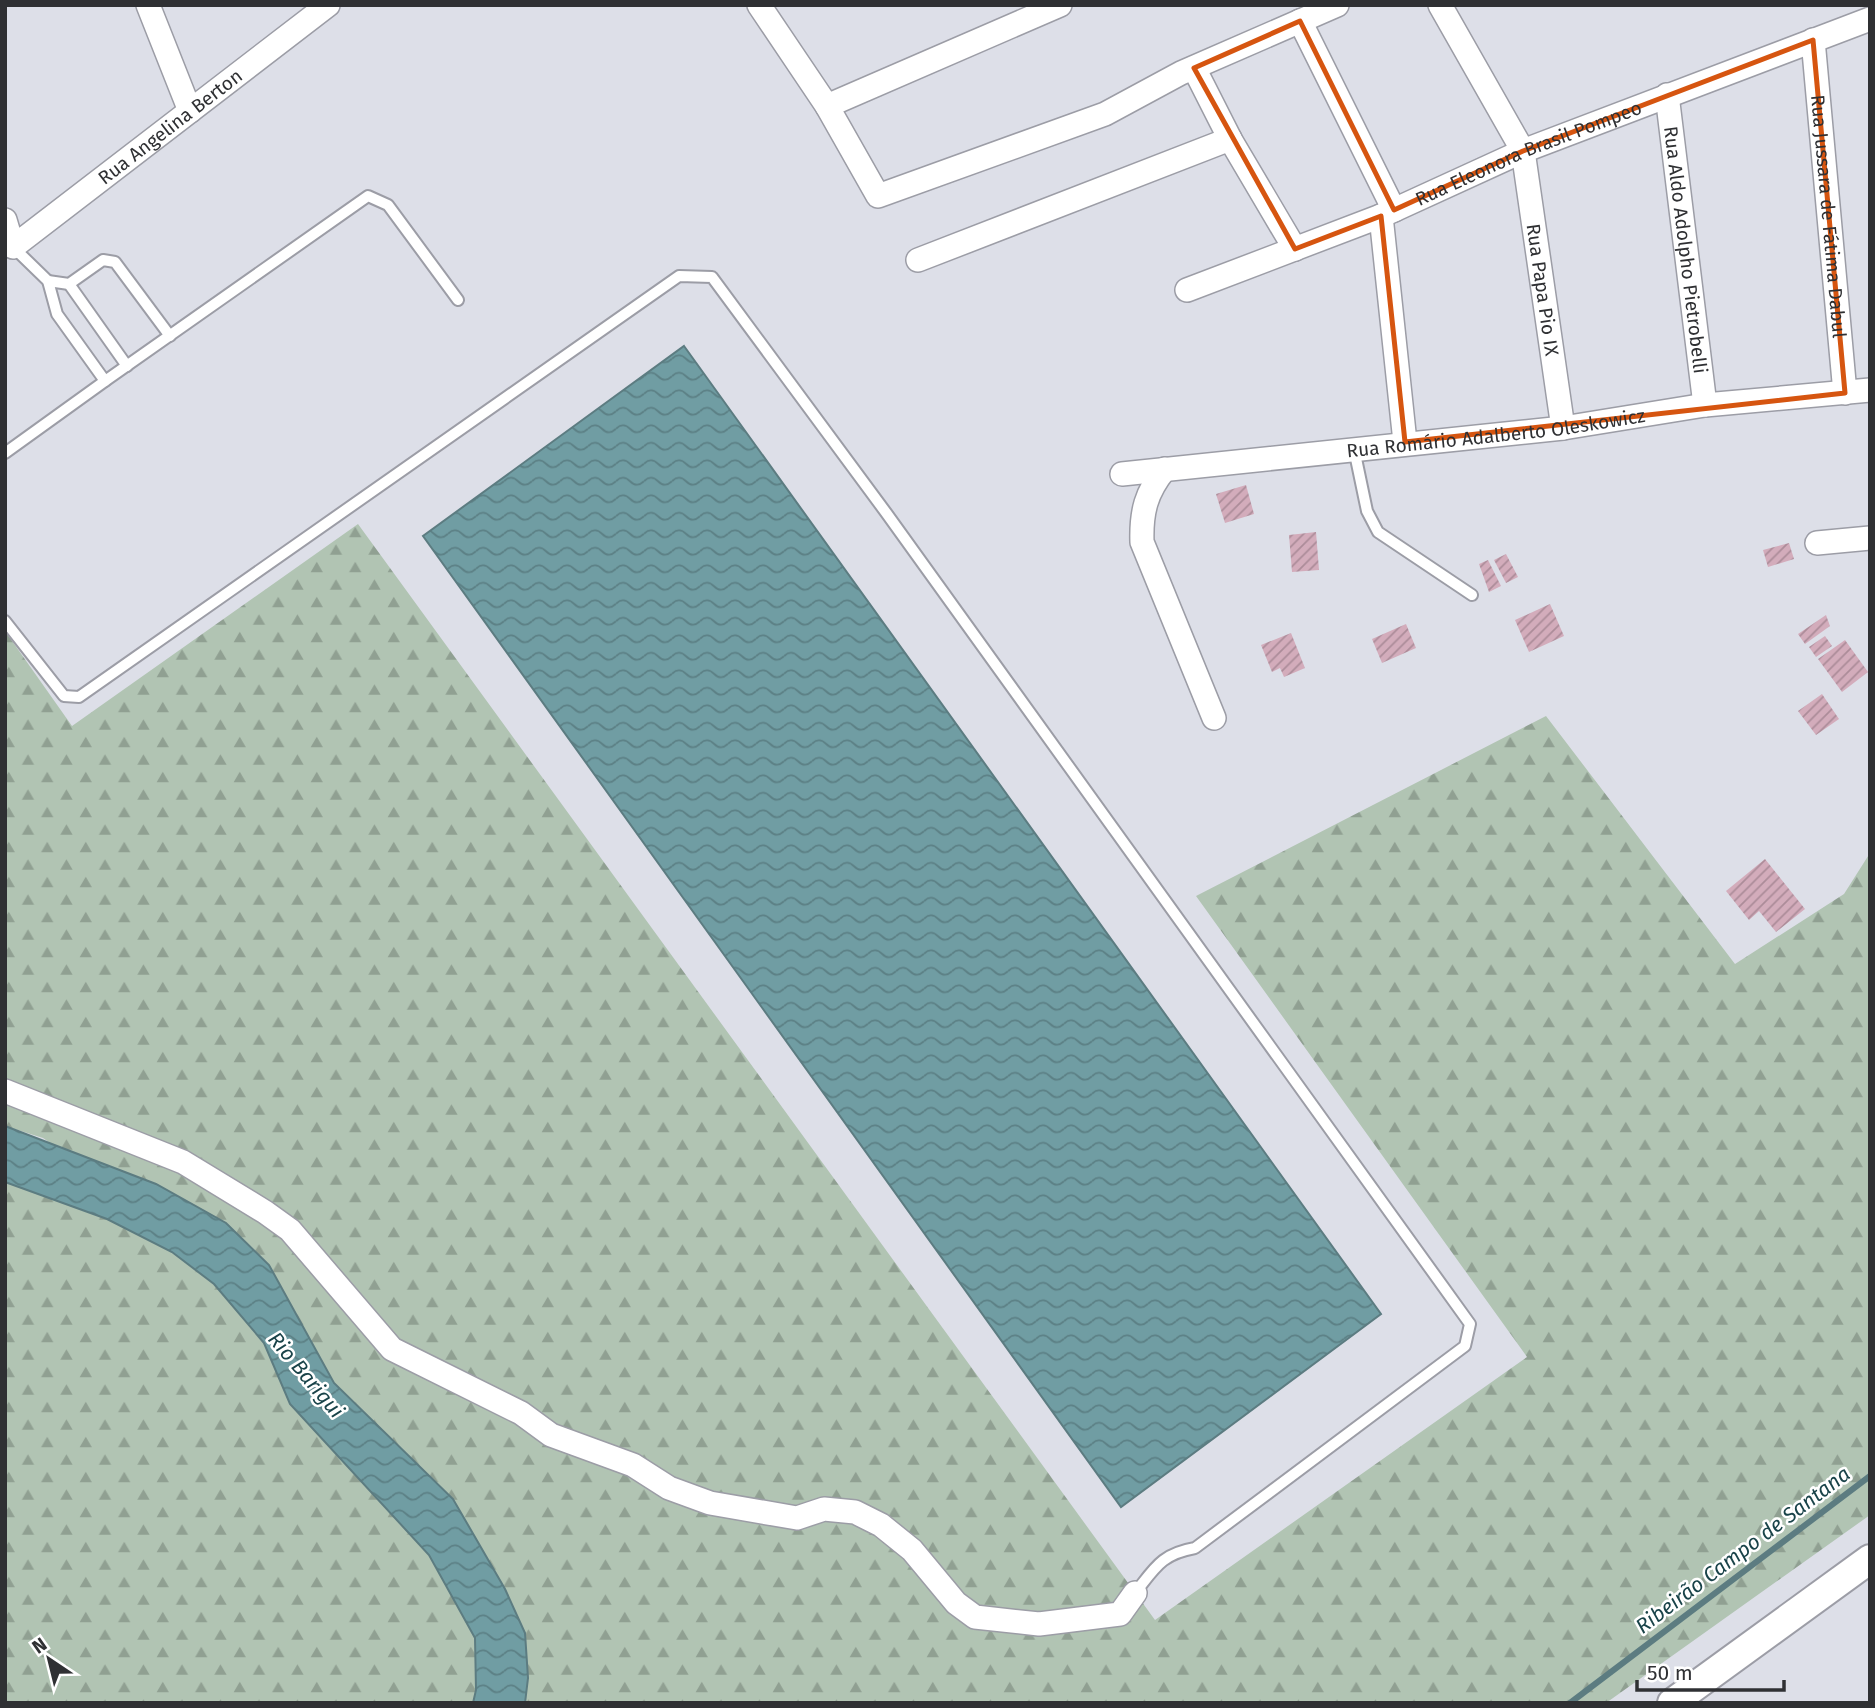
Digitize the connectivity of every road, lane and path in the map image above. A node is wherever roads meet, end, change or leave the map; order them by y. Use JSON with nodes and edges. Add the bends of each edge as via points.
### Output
{"nodes":[{"id":1,"x":148,"y":5,"type":"edge"},
{"id":2,"x":328,"y":5,"type":"edge"},
{"id":3,"x":1060,"y":5,"type":"edge"},
{"id":4,"x":1337,"y":5,"type":"edge"},
{"id":5,"x":1440,"y":5,"type":"edge"},
{"id":6,"x":767,"y":8,"type":"edge"},
{"id":7,"x":1854,"y":17,"type":"edge"},
{"id":8,"x":1300,"y":21,"type":"junction"},
{"id":9,"x":1814,"y":40,"type":"junction"},
{"id":10,"x":1194,"y":68,"type":"junction"},
{"id":11,"x":1667,"y":95,"type":"junction"},
{"id":12,"x":827,"y":106,"type":"junction"},
{"id":13,"x":190,"y":111,"type":"junction"},
{"id":14,"x":1230,"y":139,"type":"junction"},
{"id":15,"x":1523,"y":151,"type":"junction"},
{"id":16,"x":1387,"y":213,"type":"junction"},
{"id":17,"x":5,"y":220,"type":"edge"},
{"id":18,"x":13,"y":247,"type":"junction"},
{"id":19,"x":1294,"y":249,"type":"junction"},
{"id":20,"x":918,"y":260,"type":"dead end"},
{"id":21,"x":48,"y":281,"type":"junction"},
{"id":22,"x":69,"y":284,"type":"junction"},
{"id":23,"x":1187,"y":290,"type":"dead end"},
{"id":24,"x":458,"y":300,"type":"dead end"},
{"id":25,"x":170,"y":336,"type":"junction"},
{"id":26,"x":127,"y":366,"type":"junction"},
{"id":27,"x":105,"y":381,"type":"junction"},
{"id":28,"x":1870,"y":390,"type":"edge"},
{"id":29,"x":1844,"y":393,"type":"junction"},
{"id":30,"x":1706,"y":405,"type":"junction"},
{"id":31,"x":1563,"y":428,"type":"junction"},
{"id":32,"x":1405,"y":442,"type":"junction"},
{"id":33,"x":1354,"y":448,"type":"junction"},
{"id":34,"x":5,"y":453,"type":"edge"},
{"id":35,"x":1165,"y":469,"type":"junction"},
{"id":36,"x":1122,"y":474,"type":"dead end"},
{"id":37,"x":1870,"y":538,"type":"edge"},
{"id":38,"x":1817,"y":543,"type":"dead end"},
{"id":39,"x":1472,"y":595,"type":"dead end"},
{"id":40,"x":5,"y":621,"type":"edge"},
{"id":41,"x":1214,"y":718,"type":"dead end"},
{"id":42,"x":5,"y":1091,"type":"edge"},
{"id":43,"x":1870,"y":1559,"type":"edge"},
{"id":44,"x":1135,"y":1593,"type":"joint"},
{"id":45,"x":1680,"y":1700,"type":"edge"}],
"edges":[{"from":1,"to":13,"type":"street"},
{"from":2,"to":13,"type":"street","name":"Rua Angelina Berton"},
{"from":3,"to":12,"type":"street"},
{"from":4,"to":8,"type":"street"},
{"from":5,"to":15,"type":"street"},
{"from":6,"to":12,"type":"street"},
{"from":7,"to":9,"type":"street","name":"Rua Eleonora Brasil Pompeo"},
{"from":8,"to":10,"type":"street"},
{"from":8,"to":16,"type":"street"},
{"from":9,"to":11,"type":"street","name":"Rua Eleonora Brasil Pompeo"},
{"from":9,"to":29,"type":"street","name":"Rua Jussara de Fátima Dabul"},
{"from":10,"to":12,"type":"street","via":[[1105,114],[878,196]]},
{"from":10,"to":14,"type":"street"},
{"from":11,"to":15,"type":"street","name":"Rua Eleonora Brasil Pompeo"},
{"from":11,"to":30,"type":"street","name":"Rua Aldo Adolpho Pietrobelli"},
{"from":13,"to":18,"type":"street","name":"Rua Angelina Berton"},
{"from":14,"to":19,"type":"street"},
{"from":14,"to":20,"type":"street"},
{"from":15,"to":16,"type":"street","name":"Rua Eleonora Brasil Pompeo"},
{"from":15,"to":31,"type":"street","name":"Rua Papa Pio IX"},
{"from":16,"to":19,"type":"street","name":"Rua Eleonora Brasil Pompeo"},
{"from":16,"to":32,"type":"street"},
{"from":17,"to":18,"type":"street"},
{"from":18,"to":21,"type":"lane"},
{"from":19,"to":23,"type":"street","name":"Rua Eleonora Brasil Pompeo"},
{"from":21,"to":22,"type":"lane"},
{"from":21,"to":27,"type":"lane","via":[[57,314]]},
{"from":22,"to":25,"type":"lane","via":[[103,260],[115,262]]},
{"from":22,"to":26,"type":"lane"},
{"from":24,"to":25,"type":"lane","via":[[388,205],[368,196]]},
{"from":25,"to":26,"type":"lane"},
{"from":26,"to":27,"type":"lane"},
{"from":27,"to":34,"type":"lane"},
{"from":28,"to":29,"type":"street","name":"Rua Romário Adalberto Oleskowicz"},
{"from":29,"to":30,"type":"street","name":"Rua Romário Adalberto Oleskowicz"},
{"from":30,"to":31,"type":"street","name":"Rua Romário Adalberto Oleskowicz"},
{"from":31,"to":32,"type":"street","name":"Rua Romário Adalberto Oleskowicz"},
{"from":32,"to":33,"type":"street","name":"Rua Romário Adalberto Oleskowicz"},
{"from":33,"to":35,"type":"street","name":"Rua Romário Adalberto Oleskowicz"},
{"from":33,"to":39,"type":"lane","via":[[1367,510],[1378,532]]},
{"from":35,"to":36,"type":"street","name":"Rua Romário Adalberto Oleskowicz"},
{"from":35,"to":41,"type":"street","via":[[1149,488],[1141,520],[1142,542]]},
{"from":37,"to":38,"type":"street"},
{"from":40,"to":44,"type":"lane","via":[[64,695],[79,697],[679,276],[712,277],[1470,1324],[1465,1346],[1195,1548],[1163,1559]]},
{"from":42,"to":44,"type":"street","via":[[194,1169],[290,1230],[392,1349],[521,1413],[551,1435],[634,1465],[669,1488],[710,1503],[797,1518],[824,1509],[855,1512],[881,1525],[912,1550],[956,1603],[975,1617],[1040,1624],[1091,1619],[1120,1614]]},
{"from":43,"to":45,"type":"street"}]}
